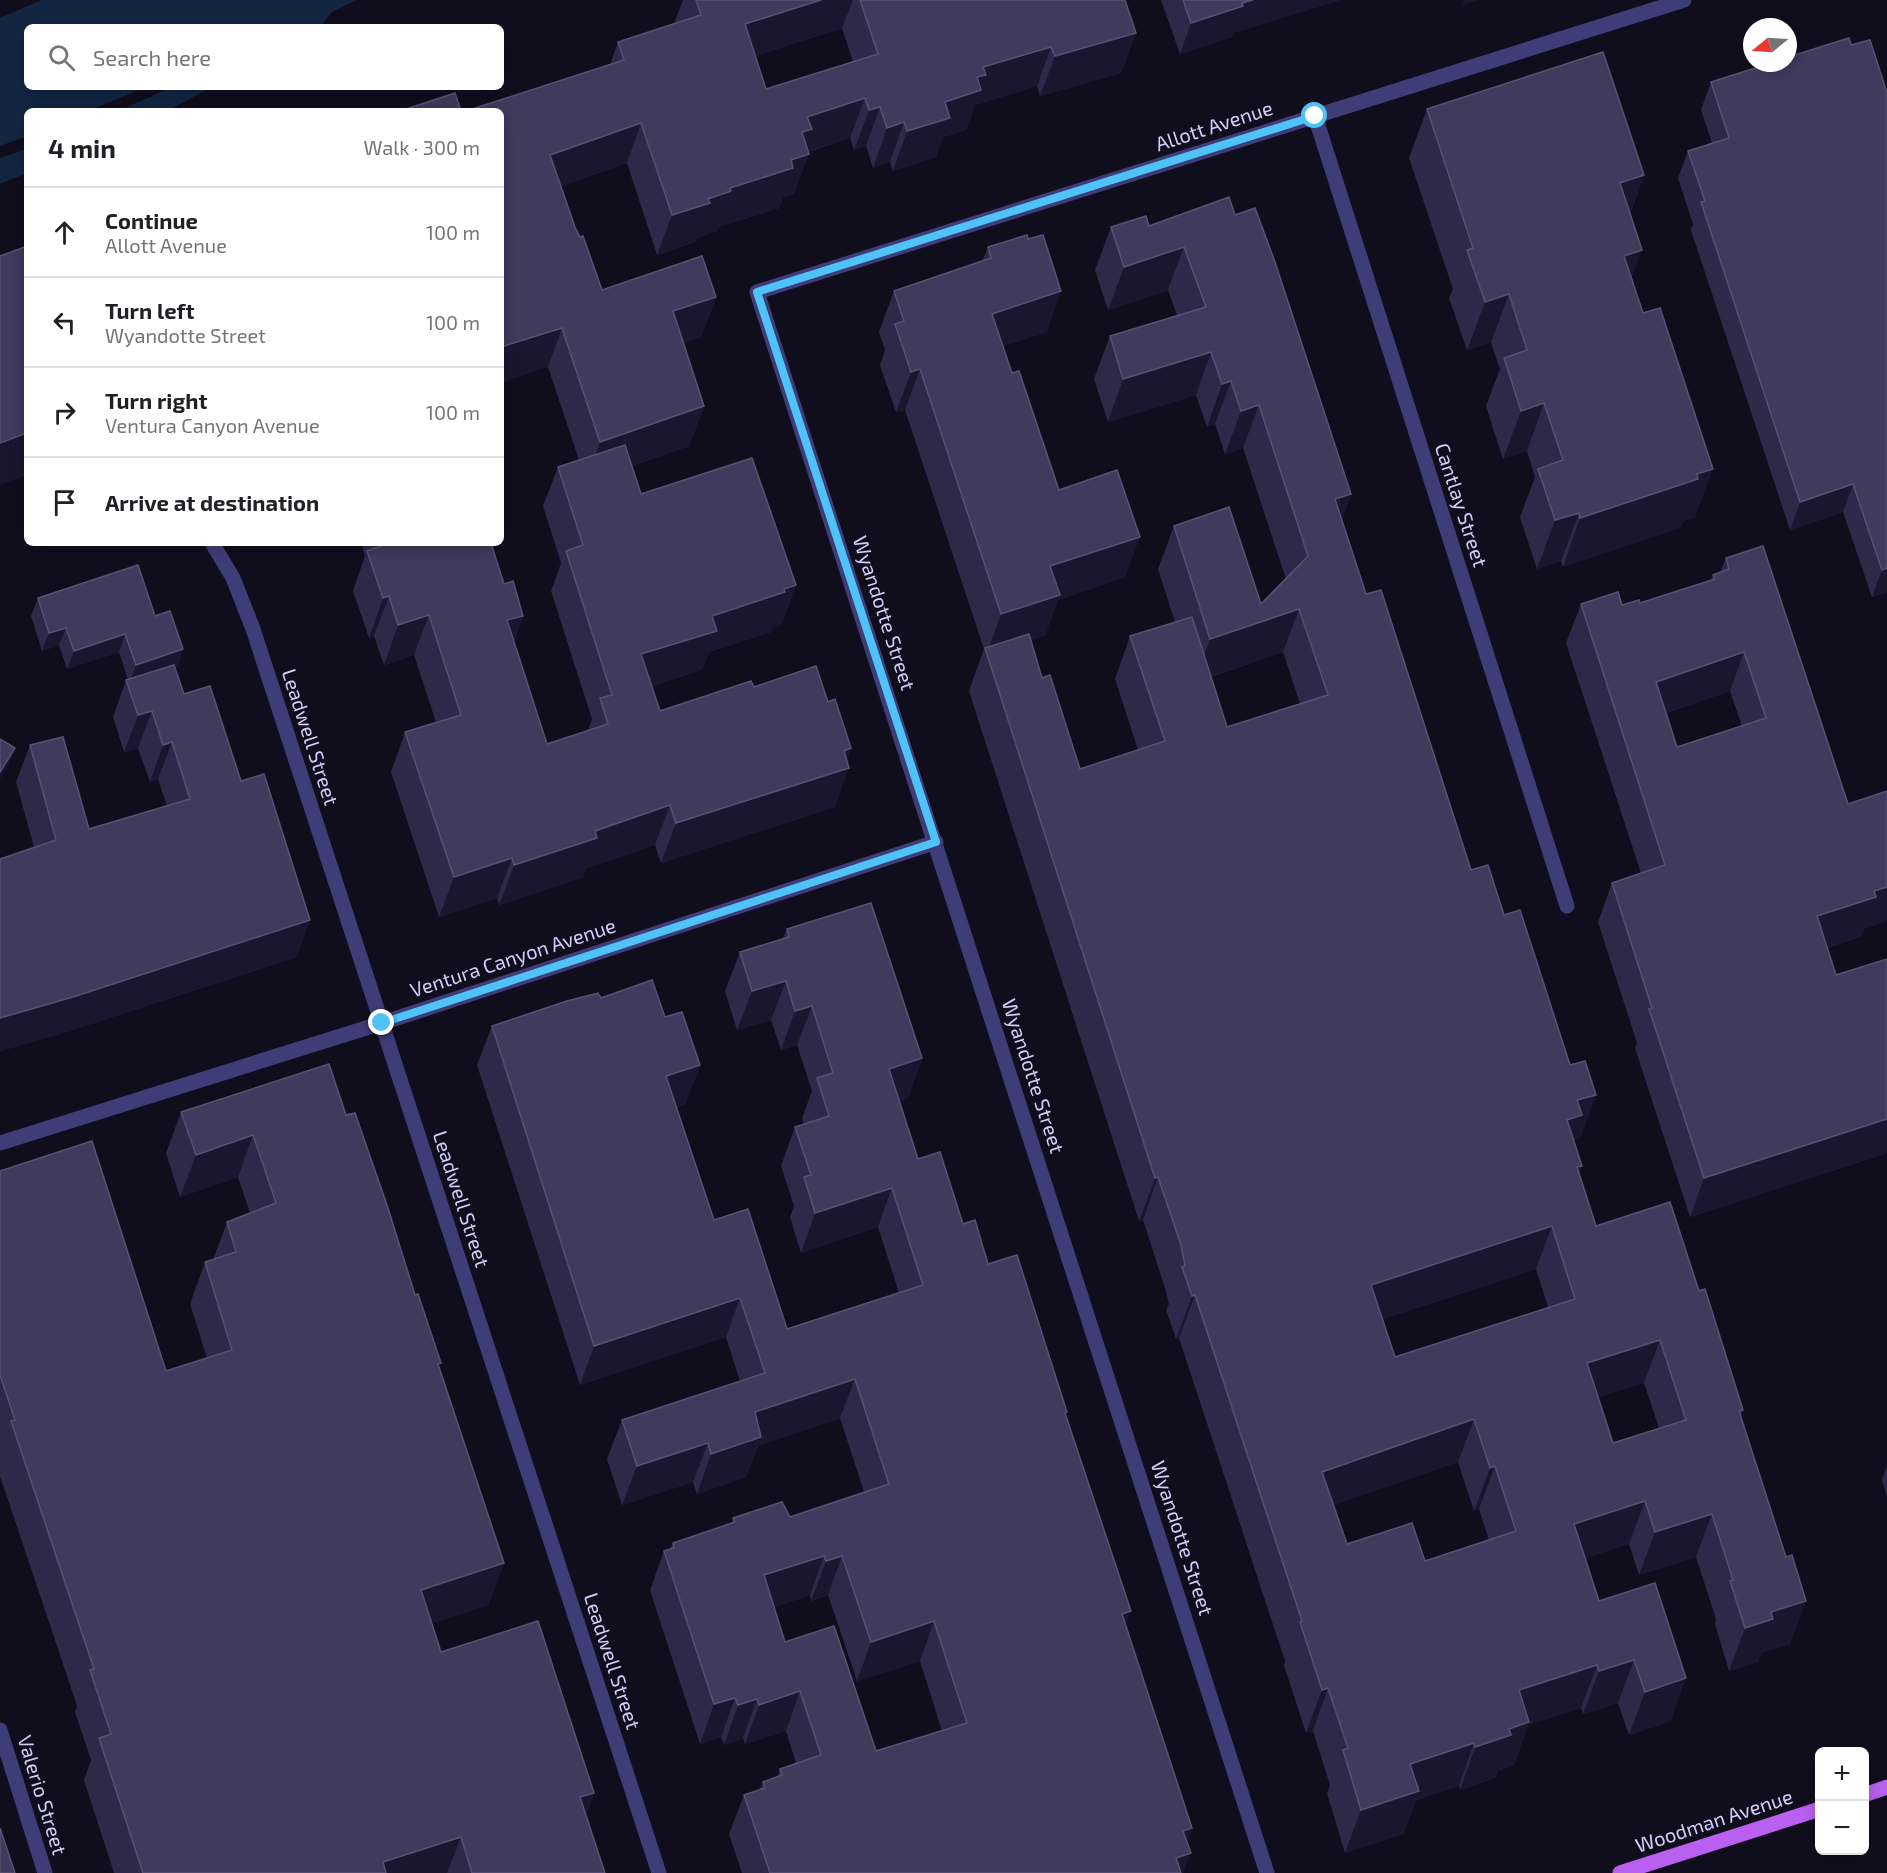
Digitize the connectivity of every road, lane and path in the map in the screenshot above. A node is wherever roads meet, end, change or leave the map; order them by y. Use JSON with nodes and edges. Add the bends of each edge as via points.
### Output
{"nodes":[{"id":1,"x":1684,"y":0,"type":"edge"},
{"id":2,"x":1315,"y":116,"type":"junction"},
{"id":3,"x":757,"y":292,"type":"joint"},
{"id":4,"x":214,"y":546,"type":"edge"},
{"id":5,"x":936,"y":842,"type":"junction"},
{"id":6,"x":1567,"y":906,"type":"dead end"},
{"id":7,"x":382,"y":1023,"type":"junction"},
{"id":8,"x":0,"y":1143,"type":"edge"},
{"id":9,"x":0,"y":1730,"type":"edge"},
{"id":10,"x":1887,"y":1787,"type":"edge"},
{"id":11,"x":1869,"y":1793,"type":"edge"},
{"id":12,"x":1815,"y":1811,"type":"edge"},
{"id":13,"x":45,"y":1873,"type":"edge"},
{"id":14,"x":658,"y":1873,"type":"edge"},
{"id":15,"x":1267,"y":1873,"type":"edge"},
{"id":16,"x":1620,"y":1873,"type":"edge"}],
"edges":[{"from":1,"to":2,"type":"street","name":"Allott Avenue"},
{"from":2,"to":3,"type":"street","name":"Allott Avenue"},
{"from":2,"to":6,"type":"street","name":"Cantlay Street"},
{"from":3,"to":5,"type":"street","name":"Wyandotte Street"},
{"from":4,"to":7,"type":"street","name":"Leadwell Street","via":[[253,629]]},
{"from":5,"to":7,"type":"street","name":"Ventura Canyon Avenue"},
{"from":5,"to":15,"type":"street","name":"Wyandotte Street"},
{"from":7,"to":8,"type":"street","name":"Ventura Canyon Avenue"},
{"from":7,"to":14,"type":"street","name":"Leadwell Street"},
{"from":9,"to":13,"type":"street","name":"Valerio Street"},
{"from":10,"to":11,"type":"main road"},
{"from":12,"to":16,"type":"main road","name":"Woodman Avenue"}]}
